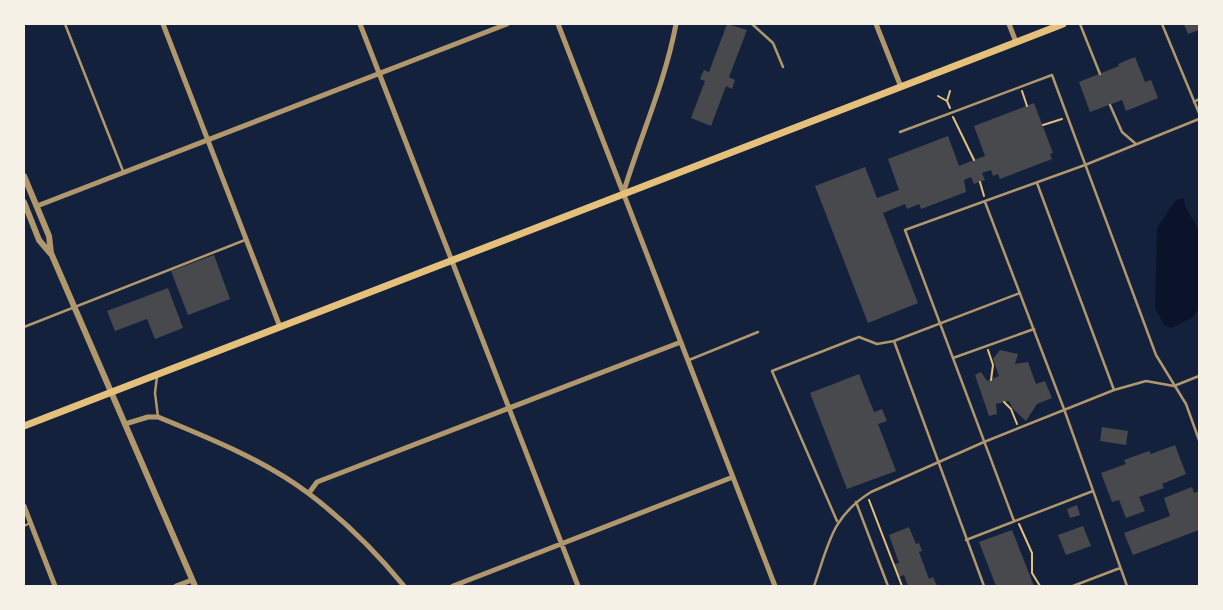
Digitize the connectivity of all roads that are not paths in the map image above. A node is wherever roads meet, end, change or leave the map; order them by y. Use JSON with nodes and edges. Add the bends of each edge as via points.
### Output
{"nodes":[{"id":1,"x":65,"y":24,"type":"edge"},
{"id":2,"x":163,"y":24,"type":"edge"},
{"id":3,"x":360,"y":24,"type":"edge"},
{"id":4,"x":507,"y":24,"type":"edge"},
{"id":5,"x":558,"y":24,"type":"edge"},
{"id":6,"x":676,"y":24,"type":"edge"},
{"id":7,"x":752,"y":24,"type":"edge"},
{"id":8,"x":876,"y":24,"type":"edge"},
{"id":9,"x":1009,"y":24,"type":"edge"},
{"id":10,"x":1063,"y":24,"type":"edge"},
{"id":11,"x":1080,"y":24,"type":"edge"},
{"id":12,"x":1162,"y":24,"type":"edge"},
{"id":13,"x":1016,"y":42,"type":"junction"},
{"id":14,"x":783,"y":67,"type":"dead end"},
{"id":15,"x":379,"y":74,"type":"junction"},
{"id":16,"x":1100,"y":74,"type":"dead end"},
{"id":17,"x":901,"y":87,"type":"junction"},
{"id":18,"x":1199,"y":99,"type":"edge"},
{"id":19,"x":1194,"y":102,"type":"junction"},
{"id":20,"x":1110,"y":105,"type":"dead end"},
{"id":21,"x":1199,"y":113,"type":"edge"},
{"id":22,"x":1199,"y":119,"type":"edge"},
{"id":23,"x":900,"y":132,"type":"dead end"},
{"id":24,"x":209,"y":141,"type":"junction"},
{"id":25,"x":1137,"y":144,"type":"junction"},
{"id":26,"x":1086,"y":165,"type":"junction"},
{"id":27,"x":124,"y":173,"type":"junction"},
{"id":28,"x":24,"y":176,"type":"edge"},
{"id":29,"x":1037,"y":183,"type":"junction"},
{"id":30,"x":623,"y":194,"type":"junction"},
{"id":31,"x":24,"y":202,"type":"edge"},
{"id":32,"x":985,"y":202,"type":"junction"},
{"id":33,"x":37,"y":206,"type":"junction"},
{"id":34,"x":25,"y":211,"type":"edge"},
{"id":35,"x":246,"y":239,"type":"junction"},
{"id":36,"x":51,"y":254,"type":"junction"},
{"id":37,"x":452,"y":261,"type":"junction"},
{"id":38,"x":1020,"y":293,"type":"junction"},
{"id":39,"x":74,"y":308,"type":"junction"},
{"id":40,"x":939,"y":323,"type":"junction"},
{"id":41,"x":24,"y":327,"type":"edge"},
{"id":42,"x":280,"y":327,"type":"junction"},
{"id":43,"x":1034,"y":329,"type":"junction"},
{"id":44,"x":758,"y":332,"type":"dead end"},
{"id":45,"x":894,"y":341,"type":"junction"},
{"id":46,"x":681,"y":342,"type":"junction"},
{"id":47,"x":952,"y":358,"type":"junction"},
{"id":48,"x":688,"y":361,"type":"junction"},
{"id":49,"x":157,"y":375,"type":"junction"},
{"id":50,"x":1199,"y":376,"type":"edge"},
{"id":51,"x":1174,"y":386,"type":"junction"},
{"id":52,"x":1114,"y":390,"type":"junction"},
{"id":53,"x":111,"y":392,"type":"junction"},
{"id":54,"x":508,"y":408,"type":"junction"},
{"id":55,"x":1064,"y":409,"type":"junction"},
{"id":56,"x":158,"y":416,"type":"junction"},
{"id":57,"x":125,"y":424,"type":"junction"},
{"id":58,"x":24,"y":426,"type":"edge"},
{"id":59,"x":1199,"y":440,"type":"edge"},
{"id":60,"x":984,"y":442,"type":"junction"},
{"id":61,"x":940,"y":464,"type":"junction"},
{"id":62,"x":733,"y":477,"type":"junction"},
{"id":63,"x":1093,"y":491,"type":"junction"},
{"id":64,"x":309,"y":493,"type":"junction"},
{"id":65,"x":856,"y":502,"type":"junction"},
{"id":66,"x":24,"y":506,"type":"edge"},
{"id":67,"x":1016,"y":520,"type":"junction"},
{"id":68,"x":837,"y":521,"type":"junction"},
{"id":69,"x":30,"y":523,"type":"junction"},
{"id":70,"x":24,"y":526,"type":"edge"},
{"id":71,"x":966,"y":540,"type":"junction"},
{"id":72,"x":562,"y":544,"type":"junction"},
{"id":73,"x":1120,"y":568,"type":"junction"},
{"id":74,"x":194,"y":583,"type":"edge"},
{"id":75,"x":55,"y":586,"type":"edge"},
{"id":76,"x":176,"y":586,"type":"edge"},
{"id":77,"x":404,"y":586,"type":"edge"},
{"id":78,"x":452,"y":586,"type":"edge"},
{"id":79,"x":578,"y":586,"type":"edge"},
{"id":80,"x":775,"y":586,"type":"edge"},
{"id":81,"x":814,"y":586,"type":"edge"},
{"id":82,"x":888,"y":586,"type":"edge"},
{"id":83,"x":984,"y":586,"type":"edge"},
{"id":84,"x":1073,"y":586,"type":"edge"},
{"id":85,"x":1127,"y":586,"type":"edge"}],
"edges":[{"from":1,"to":27,"type":"lane"},
{"from":2,"to":24,"type":"street"},
{"from":3,"to":15,"type":"street"},
{"from":4,"to":15,"type":"street"},
{"from":5,"to":30,"type":"street"},
{"from":6,"to":30,"type":"street","via":[[659,90]]},
{"from":7,"to":14,"type":"lane","via":[[773,43]]},
{"from":8,"to":17,"type":"street"},
{"from":9,"to":13,"type":"street"},
{"from":10,"to":13,"type":"main road"},
{"from":11,"to":16,"type":"lane"},
{"from":12,"to":19,"type":"lane"},
{"from":13,"to":17,"type":"main road"},
{"from":15,"to":24,"type":"street"},
{"from":15,"to":37,"type":"street"},
{"from":17,"to":30,"type":"main road"},
{"from":18,"to":19,"type":"lane"},
{"from":19,"to":21,"type":"lane"},
{"from":20,"to":25,"type":"lane","via":[[1122,132]]},
{"from":22,"to":25,"type":"lane"},
{"from":23,"to":26,"type":"lane","via":[[1052,75]]},
{"from":24,"to":27,"type":"street"},
{"from":24,"to":35,"type":"street"},
{"from":25,"to":26,"type":"lane"},
{"from":26,"to":29,"type":"lane"},
{"from":26,"to":51,"type":"lane","via":[[1156,355]]},
{"from":27,"to":33,"type":"street"},
{"from":28,"to":33,"type":"street"},
{"from":29,"to":32,"type":"lane"},
{"from":29,"to":52,"type":"lane"},
{"from":30,"to":37,"type":"main road"},
{"from":30,"to":46,"type":"street"},
{"from":31,"to":34,"type":"street"},
{"from":32,"to":38,"type":"lane"},
{"from":32,"to":40,"type":"lane","via":[[905,230]]},
{"from":33,"to":36,"type":"street","via":[[49,236]]},
{"from":34,"to":36,"type":"street","via":[[39,240]]},
{"from":35,"to":39,"type":"lane"},
{"from":35,"to":42,"type":"street"},
{"from":36,"to":39,"type":"street"},
{"from":37,"to":42,"type":"main road"},
{"from":37,"to":54,"type":"street"},
{"from":38,"to":40,"type":"lane"},
{"from":38,"to":43,"type":"lane"},
{"from":39,"to":41,"type":"lane"},
{"from":39,"to":53,"type":"street"},
{"from":40,"to":45,"type":"lane"},
{"from":40,"to":47,"type":"lane"},
{"from":42,"to":49,"type":"main road"},
{"from":43,"to":47,"type":"lane"},
{"from":43,"to":55,"type":"lane"},
{"from":44,"to":48,"type":"lane"},
{"from":45,"to":61,"type":"lane"},
{"from":45,"to":68,"type":"lane","via":[[877,344],[858,337],[772,371]]},
{"from":46,"to":48,"type":"street"},
{"from":46,"to":54,"type":"street"},
{"from":47,"to":60,"type":"lane"},
{"from":48,"to":62,"type":"street"},
{"from":49,"to":53,"type":"main road"},
{"from":49,"to":56,"type":"lane"},
{"from":50,"to":51,"type":"lane"},
{"from":51,"to":52,"type":"lane","via":[[1146,381]]},
{"from":51,"to":59,"type":"lane","via":[[1186,404]]},
{"from":52,"to":55,"type":"lane"},
{"from":53,"to":57,"type":"street"},
{"from":53,"to":58,"type":"main road"},
{"from":54,"to":64,"type":"street","via":[[317,482]]},
{"from":54,"to":72,"type":"street"},
{"from":55,"to":60,"type":"lane"},
{"from":55,"to":63,"type":"lane"},
{"from":56,"to":57,"type":"street"},
{"from":56,"to":64,"type":"street","via":[[241,454]]},
{"from":57,"to":74,"type":"street"},
{"from":60,"to":61,"type":"lane"},
{"from":60,"to":67,"type":"lane"},
{"from":61,"to":65,"type":"lane"},
{"from":61,"to":71,"type":"lane"},
{"from":62,"to":72,"type":"street"},
{"from":62,"to":80,"type":"street"},
{"from":63,"to":67,"type":"lane"},
{"from":63,"to":73,"type":"lane"},
{"from":64,"to":77,"type":"street","via":[[343,522]]},
{"from":65,"to":68,"type":"lane"},
{"from":65,"to":82,"type":"lane"},
{"from":66,"to":69,"type":"street"},
{"from":67,"to":71,"type":"lane"},
{"from":68,"to":81,"type":"lane"},
{"from":69,"to":70,"type":"lane"},
{"from":69,"to":75,"type":"street"},
{"from":71,"to":83,"type":"lane"},
{"from":72,"to":78,"type":"street"},
{"from":72,"to":79,"type":"street"},
{"from":73,"to":84,"type":"lane"},
{"from":73,"to":85,"type":"lane"},
{"from":74,"to":76,"type":"street"}]}
